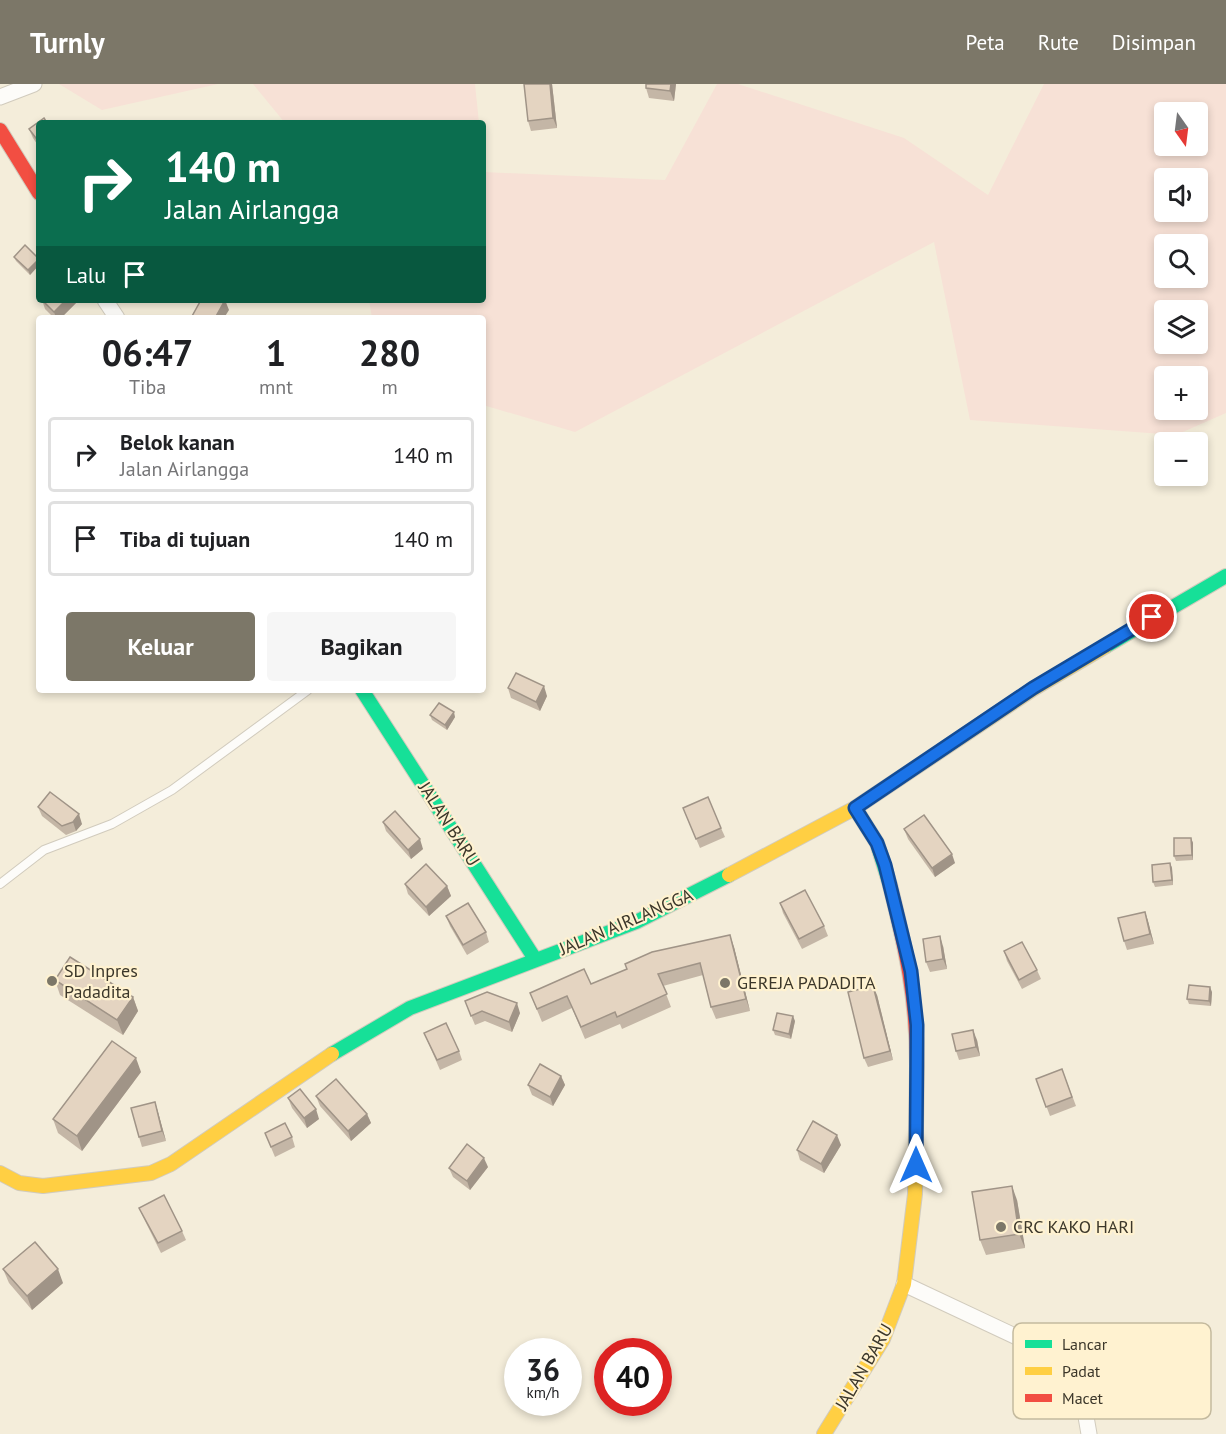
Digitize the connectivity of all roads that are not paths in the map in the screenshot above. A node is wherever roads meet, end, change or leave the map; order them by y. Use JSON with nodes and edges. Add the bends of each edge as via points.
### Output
{"nodes":[{"id":1,"x":34,"y":84,"type":"edge"},
{"id":2,"x":0,"y":97,"type":"edge"},
{"id":3,"x":0,"y":130,"type":"edge"},
{"id":4,"x":36,"y":188,"type":"edge"},
{"id":5,"x":1226,"y":576,"type":"edge"},
{"id":6,"x":304,"y":693,"type":"edge"},
{"id":7,"x":364,"y":693,"type":"edge"},
{"id":8,"x":855,"y":808,"type":"junction"},
{"id":9,"x":0,"y":884,"type":"edge"},
{"id":10,"x":535,"y":959,"type":"junction"},
{"id":11,"x":0,"y":1173,"type":"edge"},
{"id":12,"x":904,"y":1284,"type":"junction"},
{"id":13,"x":1013,"y":1335,"type":"edge"},
{"id":14,"x":1086,"y":1419,"type":"edge"},
{"id":15,"x":824,"y":1434,"type":"edge"},
{"id":16,"x":1089,"y":1434,"type":"edge"}],
"edges":[{"from":1,"to":2,"type":"street"},
{"from":3,"to":4,"type":"street"},
{"from":5,"to":8,"type":"street","name":"JALAN AIRLANGGA","via":[[1033,688]]},
{"from":6,"to":9,"type":"lane","via":[[172,790],[112,824],[44,850]]},
{"from":7,"to":10,"type":"street","name":"JALAN BARU"},
{"from":8,"to":10,"type":"street","name":"JALAN AIRLANGGA","via":[[636,922]]},
{"from":8,"to":12,"type":"street","name":"JALAN BARU","via":[[877,843],[885,865],[906,943],[917,1025],[915,1194]]},
{"from":10,"to":11,"type":"street","name":"JALAN AIRLANGGA","via":[[410,1008],[308,1068],[178,1159],[151,1173],[43,1186],[19,1183]]},
{"from":12,"to":13,"type":"street"},
{"from":12,"to":15,"type":"street","name":"JALAN BARU","via":[[883,1339]]},
{"from":14,"to":16,"type":"street"}]}
